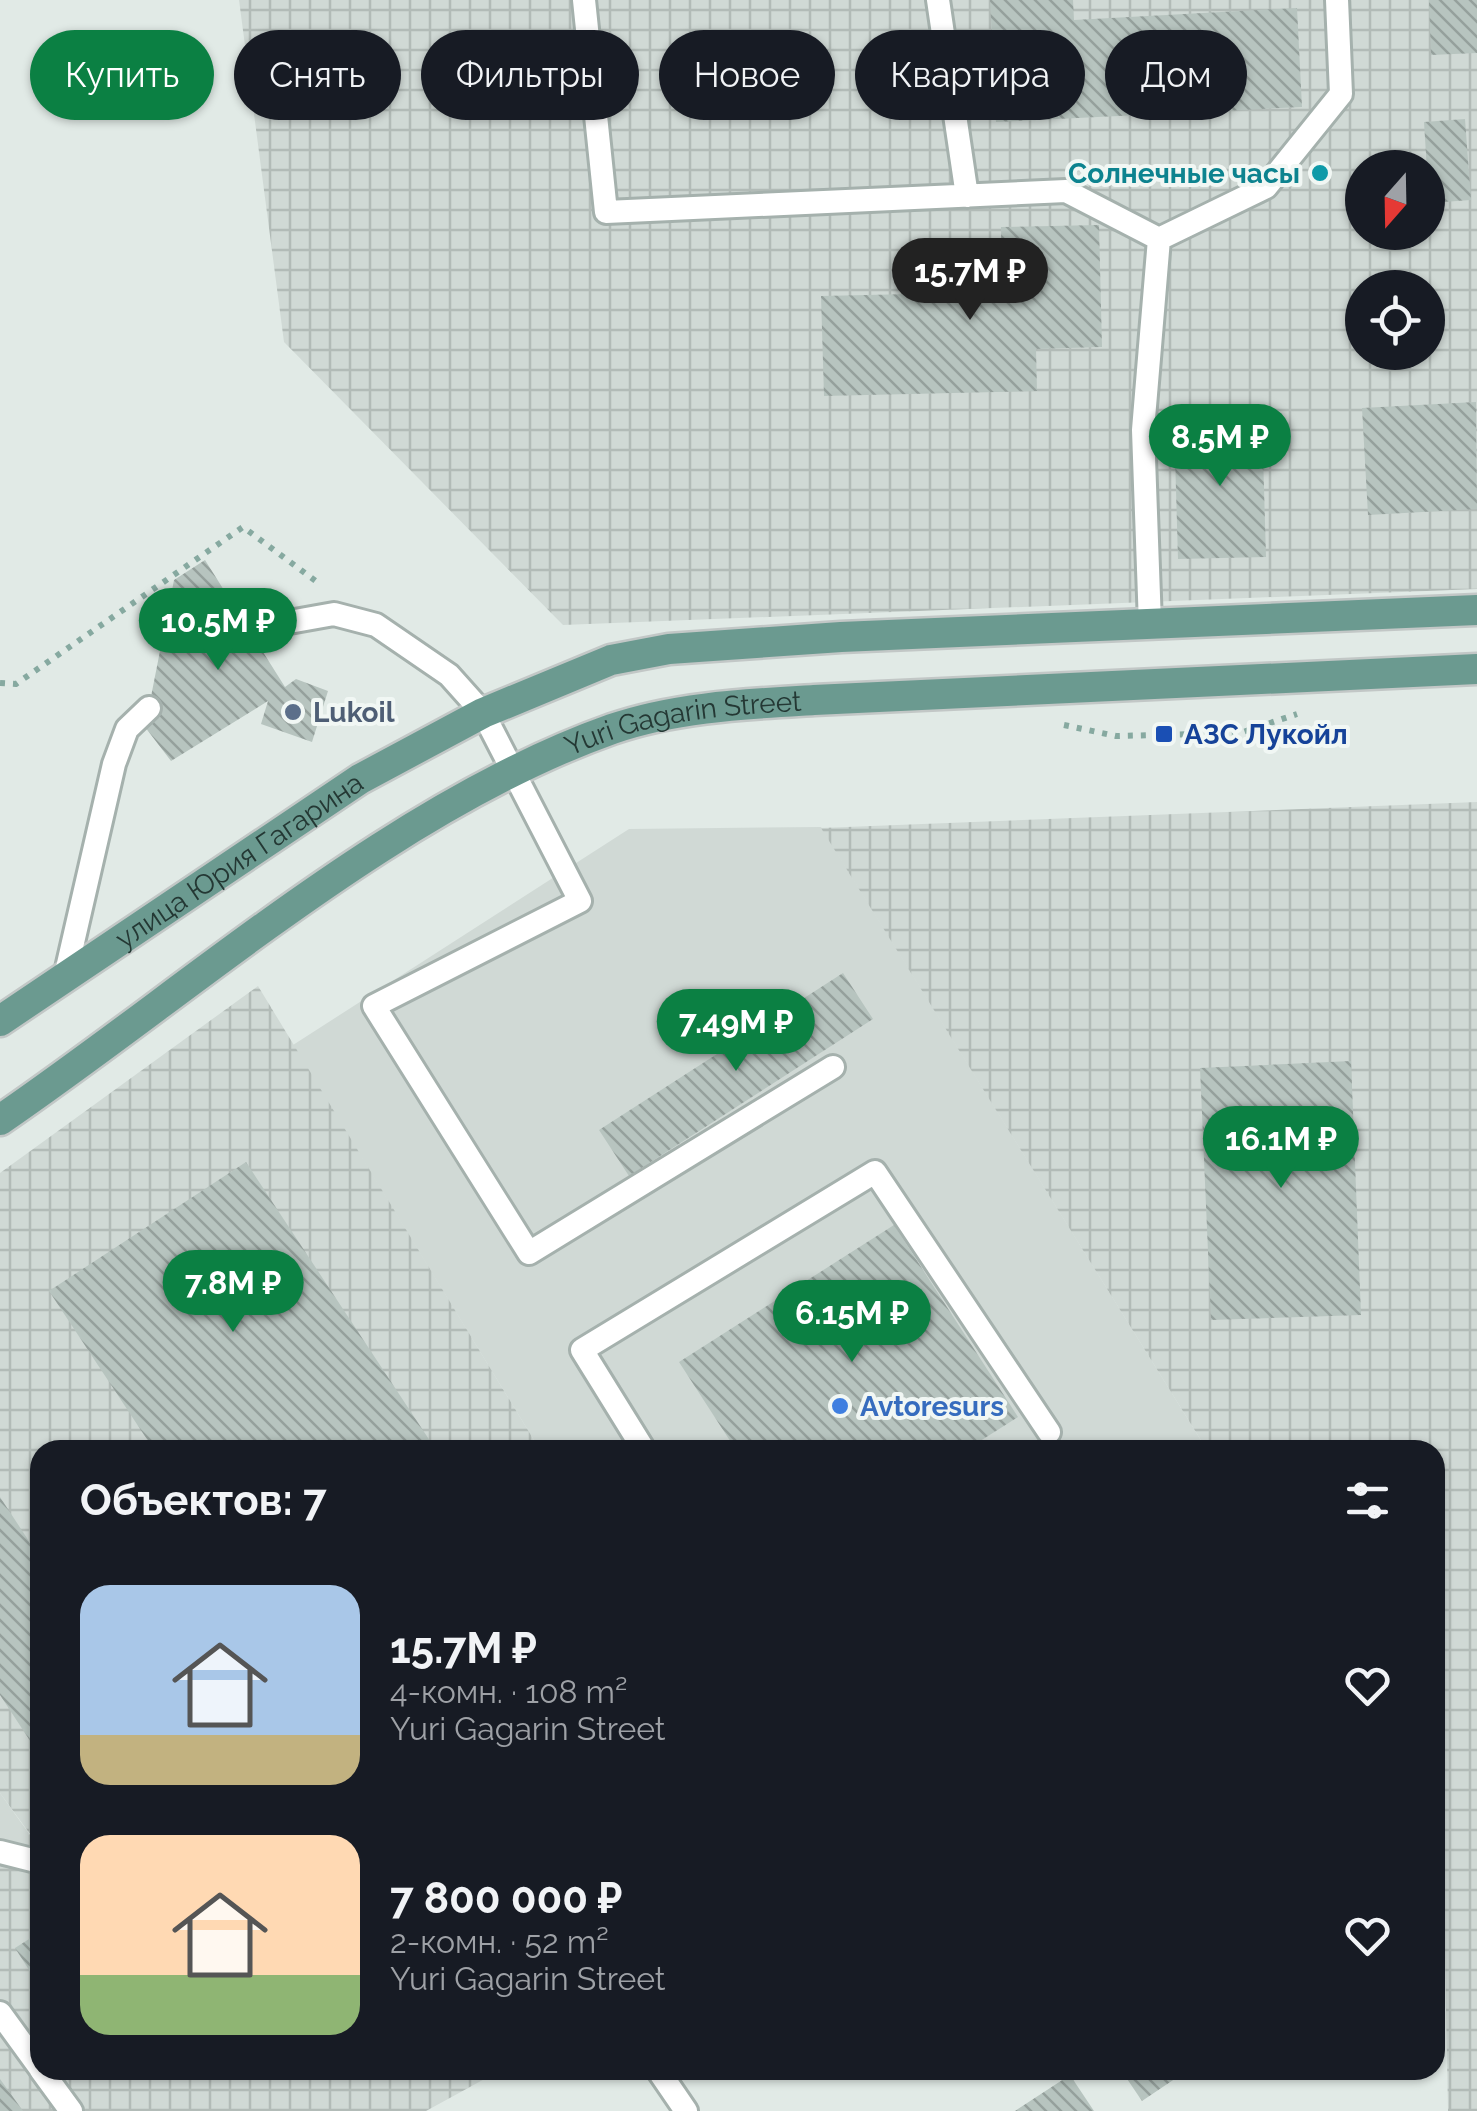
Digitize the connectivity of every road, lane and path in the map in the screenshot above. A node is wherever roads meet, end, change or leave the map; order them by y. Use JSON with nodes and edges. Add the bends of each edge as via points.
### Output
{"nodes":[{"id":1,"x":584,"y":0,"type":"edge"},
{"id":2,"x":938,"y":0,"type":"edge"},
{"id":3,"x":1338,"y":0,"type":"edge"},
{"id":4,"x":967,"y":196,"type":"junction"},
{"id":5,"x":1159,"y":239,"type":"junction"},
{"id":6,"x":333,"y":594,"type":"dead end"},
{"id":7,"x":1477,"y":610,"type":"edge"},
{"id":8,"x":1150,"y":624,"type":"junction"},
{"id":9,"x":255,"y":636,"type":"dead end"},
{"id":10,"x":1477,"y":669,"type":"edge"},
{"id":11,"x":0,"y":682,"type":"edge"},
{"id":12,"x":149,"y":708,"type":"dead end"},
{"id":13,"x":1306,"y":711,"type":"dead end"},
{"id":14,"x":483,"y":713,"type":"junction"},
{"id":15,"x":1059,"y":724,"type":"dead end"},
{"id":16,"x":514,"y":774,"type":"junction"},
{"id":17,"x":65,"y":976,"type":"junction"},
{"id":18,"x":0,"y":1021,"type":"edge"},
{"id":19,"x":833,"y":1067,"type":"dead end"},
{"id":20,"x":0,"y":1120,"type":"edge"},
{"id":21,"x":1050,"y":1432,"type":"dead end"},
{"id":22,"x":638,"y":1440,"type":"edge"},
{"id":23,"x":0,"y":1852,"type":"edge"},
{"id":24,"x":30,"y":1860,"type":"edge"},
{"id":25,"x":0,"y":2013,"type":"edge"},
{"id":26,"x":30,"y":2054,"type":"edge"},
{"id":27,"x":49,"y":2080,"type":"edge"},
{"id":28,"x":665,"y":2080,"type":"edge"},
{"id":29,"x":71,"y":2111,"type":"edge"},
{"id":30,"x":686,"y":2111,"type":"edge"}],
"edges":[{"from":1,"to":4,"type":"lane","via":[[606,212]]},
{"from":2,"to":4,"type":"lane"},
{"from":3,"to":5,"type":"lane","via":[[1340,94],[1266,187]]},
{"from":4,"to":5,"type":"lane","via":[[1066,191]]},
{"from":5,"to":8,"type":"lane","via":[[1143,430]]},
{"from":6,"to":11,"type":"path","via":[[243,527],[16,684]]},
{"from":7,"to":8,"type":"main road"},
{"from":8,"to":14,"type":"main road","via":[[669,649],[611,660]]},
{"from":9,"to":14,"type":"lane","via":[[278,624],[334,614],[376,625],[449,675]]},
{"from":10,"to":16,"type":"main road","name":"Yuri Gagarin Street","via":[[714,707],[613,728]]},
{"from":12,"to":17,"type":"lane","via":[[128,729],[114,764]]},
{"from":13,"to":15,"type":"path","via":[[1240,733],[1116,736]]},
{"from":14,"to":16,"type":"lane"},
{"from":14,"to":17,"type":"main road","name":"улица Юрия Гагарина","via":[[360,779]]},
{"from":16,"to":19,"type":"lane","via":[[580,901],[374,1006],[528,1253]]},
{"from":16,"to":20,"type":"main road","name":"Yuri Gagarin Street","via":[[407,830]]},
{"from":17,"to":18,"type":"main road","name":"улица Юрия Гагарина"},
{"from":21,"to":22,"type":"lane","via":[[875,1172],[582,1350]]},
{"from":23,"to":24,"type":"lane"},
{"from":25,"to":26,"type":"lane"},
{"from":27,"to":29,"type":"lane"},
{"from":28,"to":30,"type":"lane"}]}
